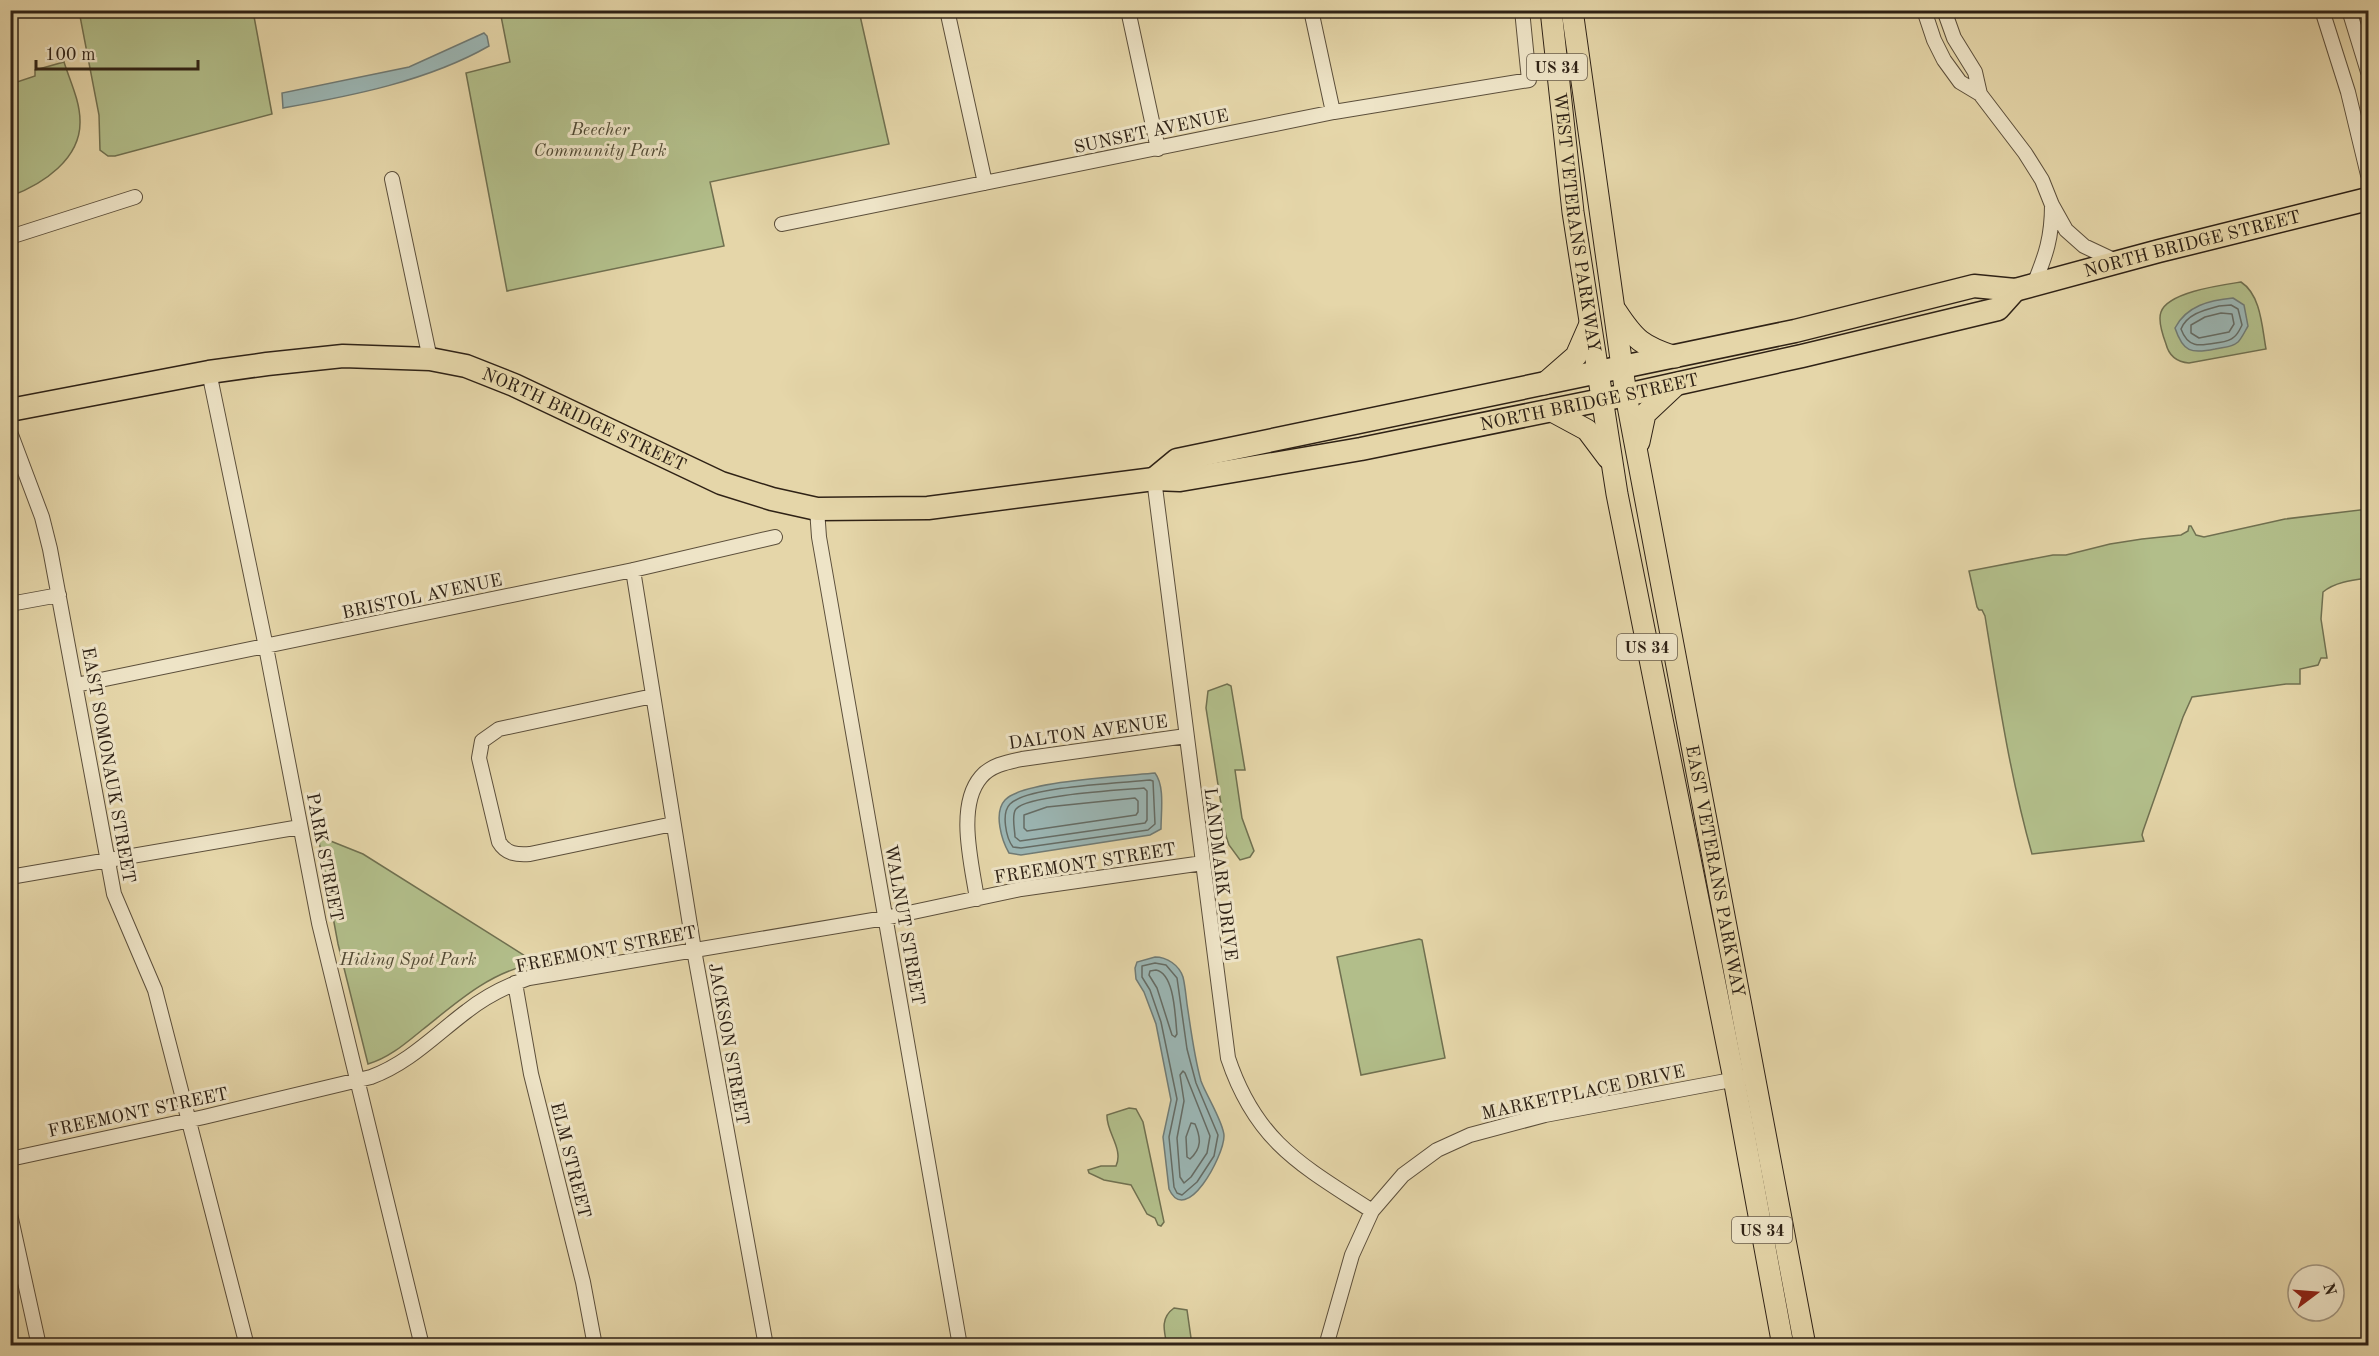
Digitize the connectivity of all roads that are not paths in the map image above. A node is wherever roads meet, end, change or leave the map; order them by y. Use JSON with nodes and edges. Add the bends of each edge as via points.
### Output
{"nodes":[{"id":1,"x":947,"y":10,"type":"edge"},
{"id":2,"x":1128,"y":10,"type":"edge"},
{"id":3,"x":1311,"y":10,"type":"edge"},
{"id":4,"x":1522,"y":10,"type":"edge"},
{"id":5,"x":1551,"y":10,"type":"edge"},
{"id":6,"x":1572,"y":10,"type":"edge"},
{"id":7,"x":1924,"y":10,"type":"edge"},
{"id":8,"x":1944,"y":10,"type":"edge"},
{"id":9,"x":2322,"y":10,"type":"edge"},
{"id":10,"x":2349,"y":10,"type":"edge"},
{"id":11,"x":2368,"y":72,"type":"edge"},
{"id":12,"x":1980,"y":94,"type":"junction"},
{"id":13,"x":1333,"y":112,"type":"junction"},
{"id":14,"x":1158,"y":149,"type":"junction"},
{"id":15,"x":2368,"y":176,"type":"edge"},
{"id":16,"x":392,"y":179,"type":"dead end"},
{"id":17,"x":985,"y":183,"type":"junction"},
{"id":18,"x":135,"y":197,"type":"dead end"},
{"id":19,"x":2368,"y":199,"type":"edge"},
{"id":20,"x":2052,"y":205,"type":"junction"},
{"id":21,"x":782,"y":224,"type":"dead end"},
{"id":22,"x":10,"y":237,"type":"edge"},
{"id":23,"x":2119,"y":262,"type":"junction"},
{"id":24,"x":2025,"y":287,"type":"junction"},
{"id":25,"x":1614,"y":308,"type":"junction"},
{"id":26,"x":1590,"y":323,"type":"junction"},
{"id":27,"x":1675,"y":357,"type":"junction"},
{"id":28,"x":430,"y":359,"type":"junction"},
{"id":29,"x":1623,"y":368,"type":"junction"},
{"id":30,"x":209,"y":372,"type":"junction"},
{"id":31,"x":1597,"y":373,"type":"junction"},
{"id":32,"x":1544,"y":384,"type":"junction"},
{"id":33,"x":1678,"y":384,"type":"junction"},
{"id":34,"x":1626,"y":395,"type":"junction"},
{"id":35,"x":1601,"y":399,"type":"junction"},
{"id":36,"x":10,"y":410,"type":"edge"},
{"id":37,"x":1550,"y":410,"type":"junction"},
{"id":38,"x":10,"y":432,"type":"edge"},
{"id":39,"x":1637,"y":457,"type":"junction"},
{"id":40,"x":1612,"y":466,"type":"junction"},
{"id":41,"x":1154,"y":479,"type":"junction"},
{"id":42,"x":817,"y":509,"type":"junction"},
{"id":43,"x":775,"y":537,"type":"dead end"},
{"id":44,"x":633,"y":570,"type":"junction"},
{"id":45,"x":59,"y":596,"type":"junction"},
{"id":46,"x":10,"y":604,"type":"edge"},
{"id":47,"x":266,"y":647,"type":"junction"},
{"id":48,"x":76,"y":685,"type":"junction"},
{"id":49,"x":653,"y":696,"type":"junction"},
{"id":50,"x":1186,"y":736,"type":"junction"},
{"id":51,"x":674,"y":824,"type":"junction"},
{"id":52,"x":300,"y":826,"type":"junction"},
{"id":53,"x":106,"y":860,"type":"junction"},
{"id":54,"x":1203,"y":863,"type":"junction"},
{"id":55,"x":10,"y":877,"type":"edge"},
{"id":56,"x":977,"y":899,"type":"junction"},
{"id":57,"x":885,"y":918,"type":"junction"},
{"id":58,"x":694,"y":950,"type":"junction"},
{"id":59,"x":515,"y":983,"type":"junction"},
{"id":60,"x":1745,"y":1077,"type":"junction"},
{"id":61,"x":358,"y":1081,"type":"junction"},
{"id":62,"x":188,"y":1120,"type":"junction"},
{"id":63,"x":10,"y":1158,"type":"edge"},
{"id":64,"x":1372,"y":1211,"type":"junction"},
{"id":65,"x":10,"y":1214,"type":"edge"},
{"id":66,"x":39,"y":1346,"type":"edge"},
{"id":67,"x":247,"y":1346,"type":"edge"},
{"id":68,"x":422,"y":1346,"type":"edge"},
{"id":69,"x":595,"y":1346,"type":"edge"},
{"id":70,"x":766,"y":1346,"type":"edge"},
{"id":71,"x":960,"y":1346,"type":"edge"},
{"id":72,"x":1326,"y":1346,"type":"edge"},
{"id":73,"x":1783,"y":1346,"type":"edge"},
{"id":74,"x":1805,"y":1346,"type":"edge"}],
"edges":[{"from":1,"to":17,"type":"street"},
{"from":2,"to":14,"type":"street"},
{"from":3,"to":13,"type":"street"},
{"from":4,"to":13,"type":"street","name":"SUNSET AVENUE","via":[[1529,80]]},
{"from":5,"to":26,"type":"main road","name":"WEST VETERANS PARKWAY","number":"US 34","via":[[1567,164]]},
{"from":6,"to":25,"type":"main road","name":"WEST VETERANS PARKWAY","number":"US 34"},
{"from":7,"to":12,"type":"street","via":[[1944,60],[1960,82]]},
{"from":8,"to":12,"type":"street","via":[[1954,38],[1975,72]]},
{"from":9,"to":15,"type":"street","via":[[2348,92]]},
{"from":10,"to":11,"type":"street"},
{"from":12,"to":20,"type":"street","via":[[2042,180]]},
{"from":13,"to":14,"type":"street","name":"SUNSET AVENUE"},
{"from":14,"to":17,"type":"street","name":"SUNSET AVENUE"},
{"from":16,"to":28,"type":"street"},
{"from":17,"to":21,"type":"street","name":"SUNSET AVENUE"},
{"from":18,"to":22,"type":"street"},
{"from":19,"to":23,"type":"highway","name":"NORTH BRIDGE STREET"},
{"from":20,"to":23,"type":"street","via":[[2077,241]]},
{"from":20,"to":24,"type":"street","via":[[2048,249]]},
{"from":23,"to":24,"type":"highway","name":"NORTH BRIDGE STREET"},
{"from":24,"to":27,"type":"highway","name":"NORTH BRIDGE STREET","via":[[1974,286]]},
{"from":24,"to":33,"type":"highway","name":"NORTH BRIDGE STREET","via":[[1998,309]]},
{"from":25,"to":27,"type":"main road","via":[[1639,342]]},
{"from":25,"to":29,"type":"main road","name":"WEST VETERANS PARKWAY","number":"US 34"},
{"from":26,"to":31,"type":"main road","name":"WEST VETERANS PARKWAY","number":"US 34"},
{"from":26,"to":32,"type":"main road","via":[[1576,356]]},
{"from":27,"to":29,"type":"highway","name":"NORTH BRIDGE STREET"},
{"from":28,"to":30,"type":"highway","name":"NORTH BRIDGE STREET","via":[[343,356]]},
{"from":28,"to":42,"type":"highway","name":"NORTH BRIDGE STREET","via":[[466,366],[514,385],[721,483]]},
{"from":29,"to":31,"type":"highway","name":"NORTH BRIDGE STREET"},
{"from":29,"to":34,"type":"main road","name":"WEST VETERANS PARKWAY","number":"US 34"},
{"from":30,"to":36,"type":"highway","name":"NORTH BRIDGE STREET"},
{"from":30,"to":47,"type":"street","name":"PARK STREET"},
{"from":31,"to":32,"type":"highway","name":"NORTH BRIDGE STREET"},
{"from":31,"to":35,"type":"main road","name":"WEST VETERANS PARKWAY","number":"US 34"},
{"from":32,"to":41,"type":"highway","name":"NORTH BRIDGE STREET","via":[[1177,460]]},
{"from":33,"to":34,"type":"highway","name":"NORTH BRIDGE STREET"},
{"from":33,"to":39,"type":"main road","via":[[1645,414]]},
{"from":34,"to":35,"type":"highway","name":"NORTH BRIDGE STREET"},
{"from":34,"to":39,"type":"main road","name":"EAST VETERANS PARKWAY","number":"US 34"},
{"from":35,"to":37,"type":"highway","name":"NORTH BRIDGE STREET"},
{"from":35,"to":40,"type":"main road","name":"EAST VETERANS PARKWAY","number":"US 34"},
{"from":37,"to":40,"type":"main road","via":[[1587,430]]},
{"from":37,"to":41,"type":"highway","name":"NORTH BRIDGE STREET","via":[[1349,451],[1180,480]]},
{"from":38,"to":45,"type":"street","name":"EAST SOMONAUK STREET","via":[[42,517]]},
{"from":39,"to":60,"type":"main road","name":"EAST VETERANS PARKWAY","number":"US 34","via":[[1718,890]]},
{"from":40,"to":60,"type":"main road","name":"EAST VETERANS PARKWAY","number":"US 34","via":[[1676,781]]},
{"from":41,"to":42,"type":"highway","name":"NORTH BRIDGE STREET","via":[[928,508]]},
{"from":41,"to":50,"type":"street","name":"LANDMARK DRIVE"},
{"from":42,"to":57,"type":"street","name":"WALNUT STREET"},
{"from":43,"to":44,"type":"street","name":"BRISTOL AVENUE"},
{"from":44,"to":47,"type":"street","name":"BRISTOL AVENUE"},
{"from":44,"to":49,"type":"street","name":"JACKSON STREET"},
{"from":45,"to":46,"type":"street"},
{"from":45,"to":48,"type":"street","name":"EAST SOMONAUK STREET"},
{"from":47,"to":48,"type":"street","name":"BRISTOL AVENUE"},
{"from":47,"to":52,"type":"street","name":"PARK STREET"},
{"from":48,"to":53,"type":"street","name":"EAST SOMONAUK STREET"},
{"from":49,"to":51,"type":"street","name":"JACKSON STREET"},
{"from":49,"to":51,"type":"street","via":[[499,729],[482,741],[479,758],[499,842],[513,854],[531,854]]},
{"from":50,"to":54,"type":"street","name":"LANDMARK DRIVE"},
{"from":50,"to":56,"type":"street","name":"DALTON AVENUE","via":[[1001,763],[981,777],[971,797],[966,821]]},
{"from":51,"to":58,"type":"street","name":"JACKSON STREET"},
{"from":52,"to":53,"type":"street"},
{"from":52,"to":61,"type":"street","name":"PARK STREET"},
{"from":53,"to":55,"type":"street"},
{"from":53,"to":62,"type":"street","name":"EAST SOMONAUK STREET","via":[[114,894],[155,990]]},
{"from":54,"to":56,"type":"street","name":"FREEMONT STREET"},
{"from":54,"to":64,"type":"street","name":"LANDMARK DRIVE","via":[[1227,1058],[1242,1095],[1279,1145]]},
{"from":56,"to":57,"type":"street","name":"FREEMONT STREET"},
{"from":57,"to":58,"type":"street","name":"FREEMONT STREET"},
{"from":57,"to":71,"type":"street","name":"WALNUT STREET"},
{"from":58,"to":59,"type":"street","name":"FREEMONT STREET"},
{"from":58,"to":70,"type":"street","name":"JACKSON STREET"},
{"from":59,"to":61,"type":"street","name":"FREEMONT STREET","via":[[466,1011],[412,1056],[387,1071]]},
{"from":59,"to":69,"type":"street","name":"ELM STREET","via":[[531,1074]]},
{"from":60,"to":64,"type":"street","name":"MARKETPLACE DRIVE","via":[[1545,1115],[1470,1135],[1417,1163]]},
{"from":60,"to":73,"type":"main road","name":"EAST VETERANS PARKWAY","number":"US 34"},
{"from":60,"to":74,"type":"main road","name":"EAST VETERANS PARKWAY","number":"US 34"},
{"from":61,"to":62,"type":"street","name":"FREEMONT STREET"},
{"from":61,"to":68,"type":"street","name":"PARK STREET"},
{"from":62,"to":63,"type":"street","name":"FREEMONT STREET"},
{"from":62,"to":67,"type":"street","name":"EAST SOMONAUK STREET"},
{"from":64,"to":72,"type":"street","name":"MARKETPLACE DRIVE","via":[[1352,1255]]},
{"from":65,"to":66,"type":"street"}]}
